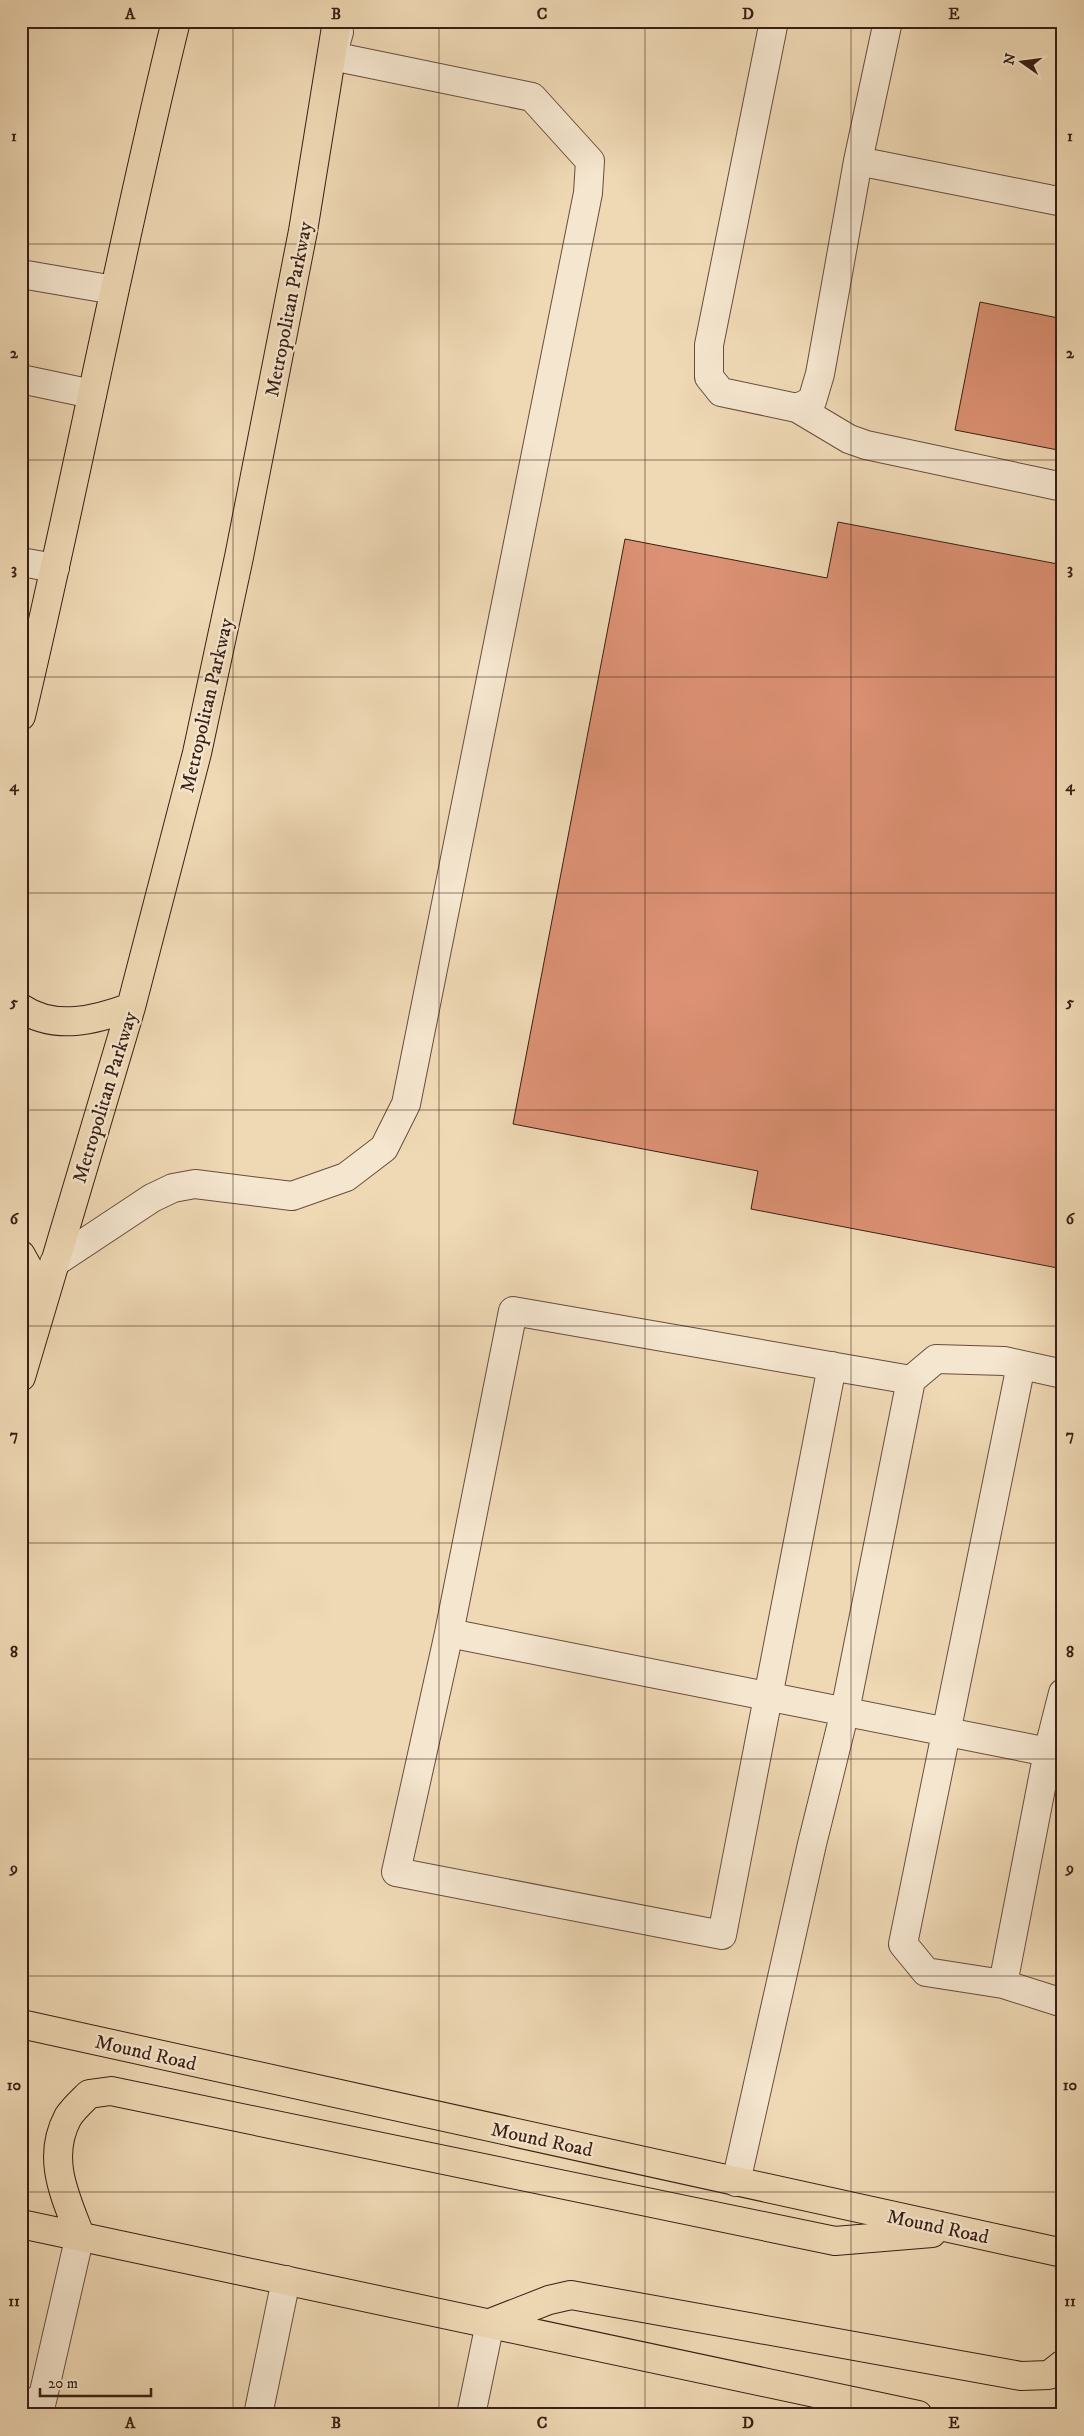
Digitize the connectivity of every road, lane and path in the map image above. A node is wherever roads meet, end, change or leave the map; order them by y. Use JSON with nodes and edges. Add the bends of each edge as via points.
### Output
{"nodes":[{"id":1,"x":168,"y":21,"type":"edge"},
{"id":2,"x":176,"y":21,"type":"edge"},
{"id":3,"x":337,"y":21,"type":"edge"},
{"id":4,"x":342,"y":21,"type":"edge"},
{"id":5,"x":774,"y":21,"type":"edge"},
{"id":6,"x":888,"y":21,"type":"edge"},
{"id":7,"x":332,"y":56,"type":"junction"},
{"id":8,"x":165,"y":66,"type":"junction"},
{"id":9,"x":858,"y":161,"type":"junction"},
{"id":10,"x":1063,"y":202,"type":"edge"},
{"id":11,"x":21,"y":274,"type":"edge"},
{"id":12,"x":114,"y":290,"type":"junction"},
{"id":13,"x":21,"y":379,"type":"edge"},
{"id":14,"x":92,"y":394,"type":"junction"},
{"id":15,"x":797,"y":408,"type":"junction"},
{"id":16,"x":1063,"y":487,"type":"edge"},
{"id":17,"x":21,"y":562,"type":"edge"},
{"id":18,"x":55,"y":568,"type":"junction"},
{"id":19,"x":21,"y":716,"type":"edge"},
{"id":20,"x":131,"y":1007,"type":"junction"},
{"id":21,"x":21,"y":1008,"type":"edge"},
{"id":22,"x":21,"y":1255,"type":"edge"},
{"id":23,"x":54,"y":1263,"type":"junction"},
{"id":24,"x":42,"y":1304,"type":"junction"},
{"id":25,"x":1021,"y":1365,"type":"junction"},
{"id":26,"x":832,"y":1366,"type":"junction"},
{"id":27,"x":1063,"y":1374,"type":"edge"},
{"id":28,"x":21,"y":1377,"type":"edge"},
{"id":29,"x":912,"y":1380,"type":"junction"},
{"id":30,"x":449,"y":1633,"type":"junction"},
{"id":31,"x":1063,"y":1693,"type":"edge"},
{"id":32,"x":768,"y":1696,"type":"junction"},
{"id":33,"x":845,"y":1711,"type":"junction"},
{"id":34,"x":945,"y":1731,"type":"junction"},
{"id":35,"x":1048,"y":1752,"type":"junction"},
{"id":36,"x":1004,"y":1984,"type":"junction"},
{"id":37,"x":1063,"y":2003,"type":"edge"},
{"id":38,"x":21,"y":2024,"type":"edge"},
{"id":39,"x":736,"y":2182,"type":"junction"},
{"id":40,"x":21,"y":2224,"type":"edge"},
{"id":41,"x":958,"y":2230,"type":"junction"},
{"id":42,"x":80,"y":2235,"type":"junction"},
{"id":43,"x":1063,"y":2253,"type":"edge"},
{"id":44,"x":286,"y":2280,"type":"junction"},
{"id":45,"x":490,"y":2323,"type":"junction"},
{"id":46,"x":1063,"y":2364,"type":"edge"},
{"id":47,"x":21,"y":2401,"type":"edge"},
{"id":48,"x":258,"y":2415,"type":"edge"},
{"id":49,"x":471,"y":2415,"type":"edge"},
{"id":50,"x":918,"y":2415,"type":"edge"}],
"edges":[{"from":1,"to":8,"type":"street"},
{"from":2,"to":8,"type":"main road"},
{"from":3,"to":7,"type":"main road","name":"Metropolitan Parkway"},
{"from":4,"to":7,"type":"street"},
{"from":5,"to":15,"type":"street","via":[[709,345],[709,377],[720,392]]},
{"from":6,"to":9,"type":"street"},
{"from":7,"to":20,"type":"main road","name":"Metropolitan Parkway","via":[[303,231],[220,651]]},
{"from":7,"to":23,"type":"street","via":[[532,96],[590,161],[588,193],[406,1104],[384,1148],[346,1177],[292,1196],[195,1184],[173,1188],[152,1198]]},
{"from":8,"to":12,"type":"main road"},
{"from":9,"to":10,"type":"street"},
{"from":9,"to":15,"type":"street","via":[[820,374],[812,402]]},
{"from":11,"to":12,"type":"street"},
{"from":12,"to":14,"type":"main road"},
{"from":13,"to":14,"type":"street"},
{"from":14,"to":18,"type":"main road"},
{"from":15,"to":16,"type":"street","via":[[849,439],[866,445]]},
{"from":17,"to":18,"type":"street"},
{"from":18,"to":19,"type":"main road"},
{"from":20,"to":21,"type":"main road","via":[[104,1017],[78,1021],[54,1021]]},
{"from":20,"to":23,"type":"main road","name":"Metropolitan Parkway"},
{"from":22,"to":24,"type":"main road"},
{"from":23,"to":24,"type":"main road","name":"Metropolitan Parkway"},
{"from":24,"to":28,"type":"main road","name":"Metropolitan Parkway"},
{"from":25,"to":27,"type":"street"},
{"from":25,"to":29,"type":"street","via":[[1004,1361],[936,1359]]},
{"from":25,"to":34,"type":"street"},
{"from":26,"to":29,"type":"street"},
{"from":26,"to":30,"type":"street","via":[[513,1311]]},
{"from":26,"to":32,"type":"street"},
{"from":29,"to":33,"type":"street"},
{"from":30,"to":32,"type":"street"},
{"from":30,"to":32,"type":"street","via":[[396,1872],[722,1935]]},
{"from":31,"to":35,"type":"street"},
{"from":32,"to":33,"type":"street"},
{"from":33,"to":34,"type":"street"},
{"from":33,"to":39,"type":"street"},
{"from":34,"to":35,"type":"street"},
{"from":34,"to":36,"type":"street","via":[[903,1944],[926,1972]]},
{"from":35,"to":36,"type":"street"},
{"from":36,"to":37,"type":"street"},
{"from":38,"to":39,"type":"main road","name":"Mound Road"},
{"from":39,"to":41,"type":"main road","name":"Mound Road"},
{"from":40,"to":42,"type":"main road"},
{"from":41,"to":42,"type":"main road","via":[[835,2242],[111,2090],[88,2094],[69,2116],[60,2138],[58,2178]]},
{"from":41,"to":43,"type":"main road","name":"Mound Road"},
{"from":42,"to":44,"type":"main road"},
{"from":42,"to":47,"type":"street","via":[[42,2405]]},
{"from":44,"to":45,"type":"main road"},
{"from":44,"to":48,"type":"street"},
{"from":45,"to":46,"type":"main road","via":[[571,2295],[1021,2376],[1048,2374]]},
{"from":45,"to":49,"type":"street"},
{"from":45,"to":50,"type":"main road"}]}
